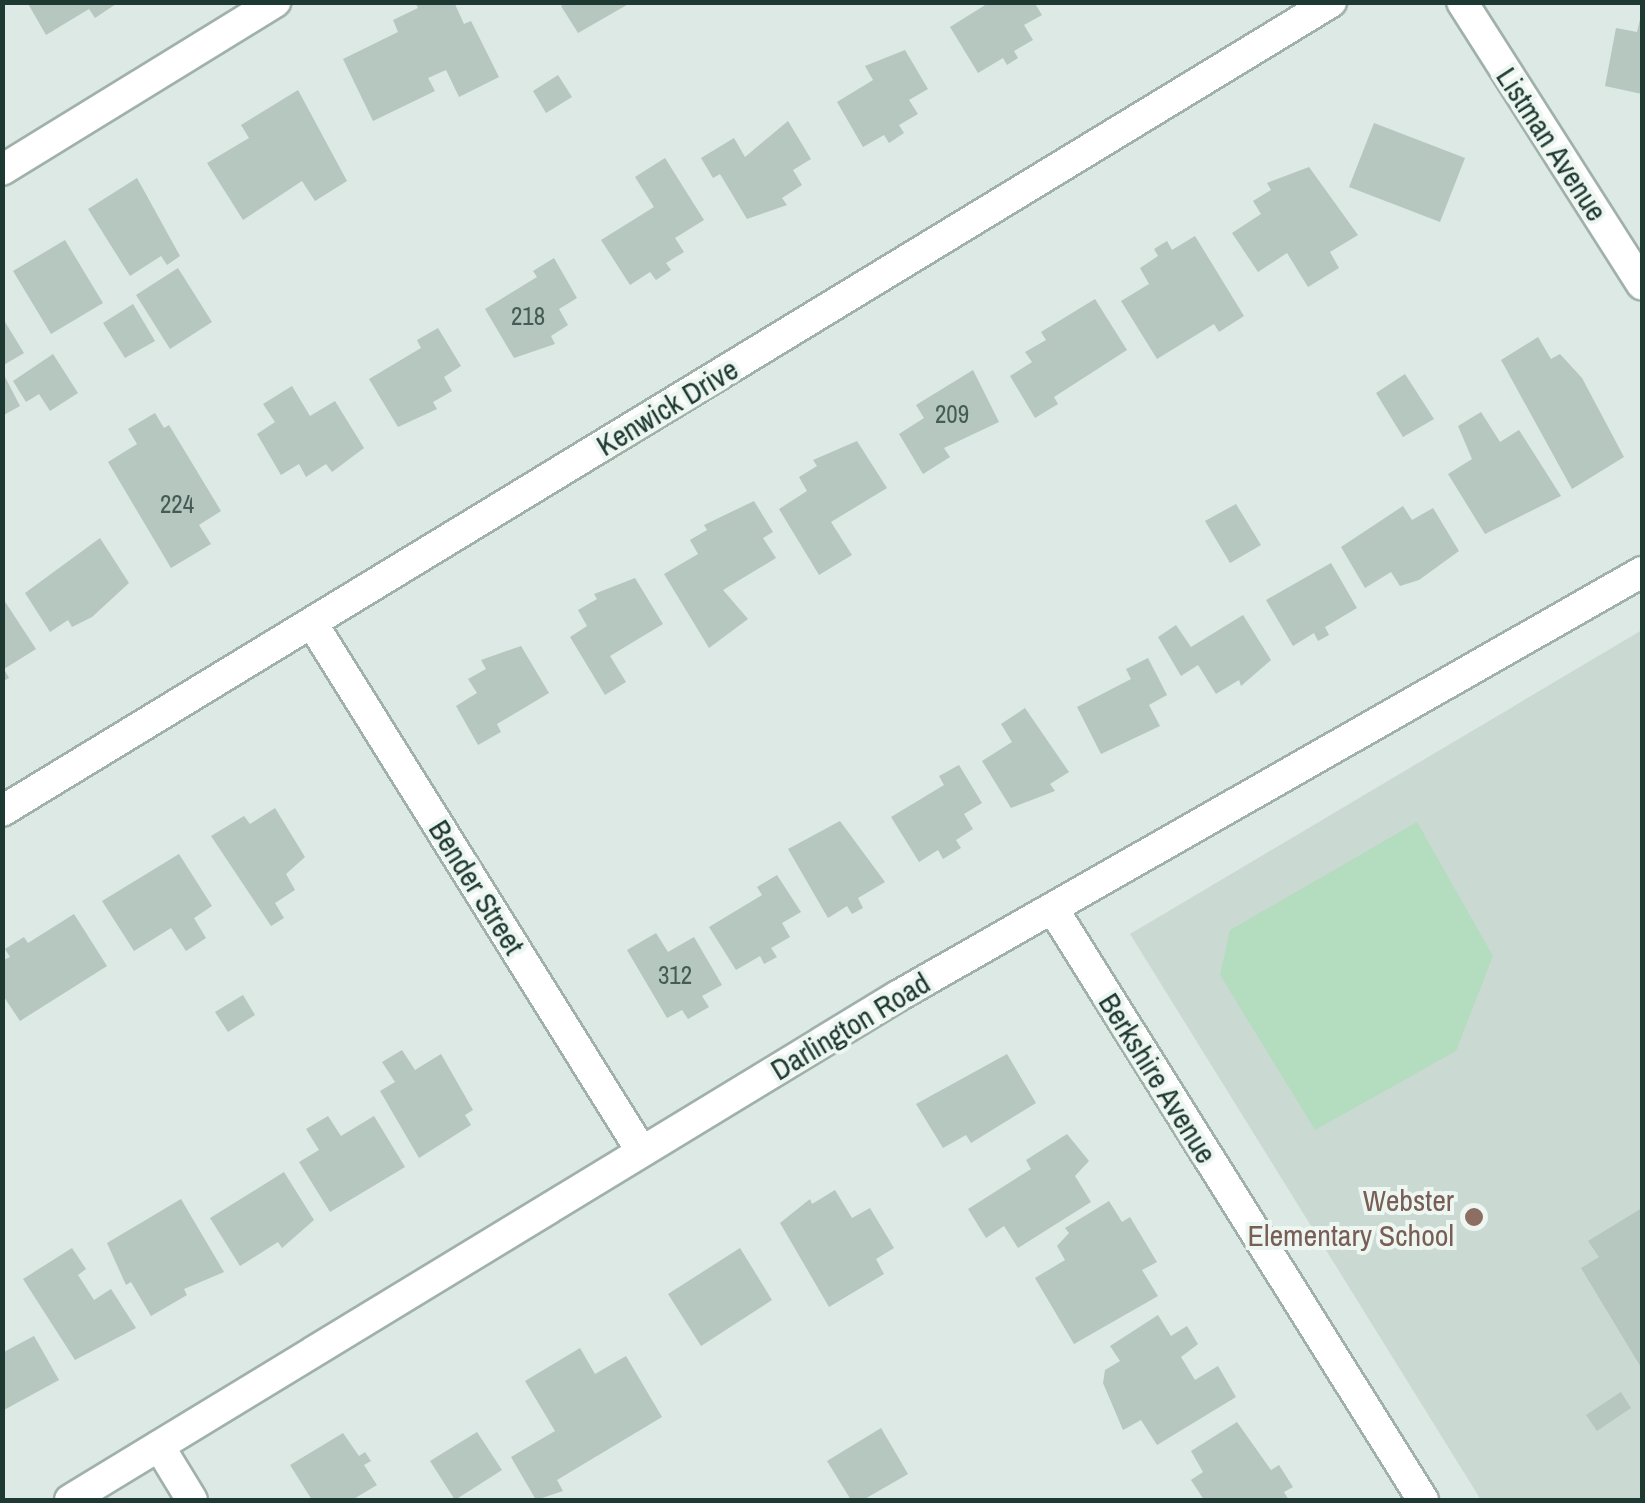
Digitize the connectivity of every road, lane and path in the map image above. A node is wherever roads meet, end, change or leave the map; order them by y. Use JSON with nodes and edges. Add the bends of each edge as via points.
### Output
{"nodes":[{"id":1,"x":275,"y":2,"type":"edge"},
{"id":2,"x":1331,"y":2,"type":"edge"},
{"id":3,"x":1462,"y":2,"type":"edge"},
{"id":4,"x":2,"y":170,"type":"edge"},
{"id":5,"x":1642,"y":285,"type":"edge"},
{"id":6,"x":1642,"y":572,"type":"edge"},
{"id":7,"x":312,"y":623,"type":"junction"},
{"id":8,"x":2,"y":812,"type":"edge"},
{"id":9,"x":1052,"y":908,"type":"junction"},
{"id":10,"x":642,"y":1152,"type":"junction"},
{"id":11,"x":159,"y":1446,"type":"junction"},
{"id":12,"x":70,"y":1500,"type":"edge"},
{"id":13,"x":192,"y":1500,"type":"edge"},
{"id":14,"x":1423,"y":1500,"type":"edge"}],
"edges":[{"from":1,"to":4,"type":"street"},
{"from":2,"to":7,"type":"street","name":"Kenwick Drive"},
{"from":3,"to":5,"type":"street","name":"Listman Avenue"},
{"from":6,"to":9,"type":"street","name":"Darlington Road"},
{"from":7,"to":8,"type":"street","name":"Kenwick Drive"},
{"from":7,"to":10,"type":"street","name":"Bender Street"},
{"from":9,"to":10,"type":"street","name":"Darlington Road"},
{"from":9,"to":14,"type":"street","name":"Berkshire Avenue"},
{"from":10,"to":11,"type":"street","name":"Darlington Road"},
{"from":11,"to":12,"type":"street","name":"Darlington Road"},
{"from":11,"to":13,"type":"street"}]}
